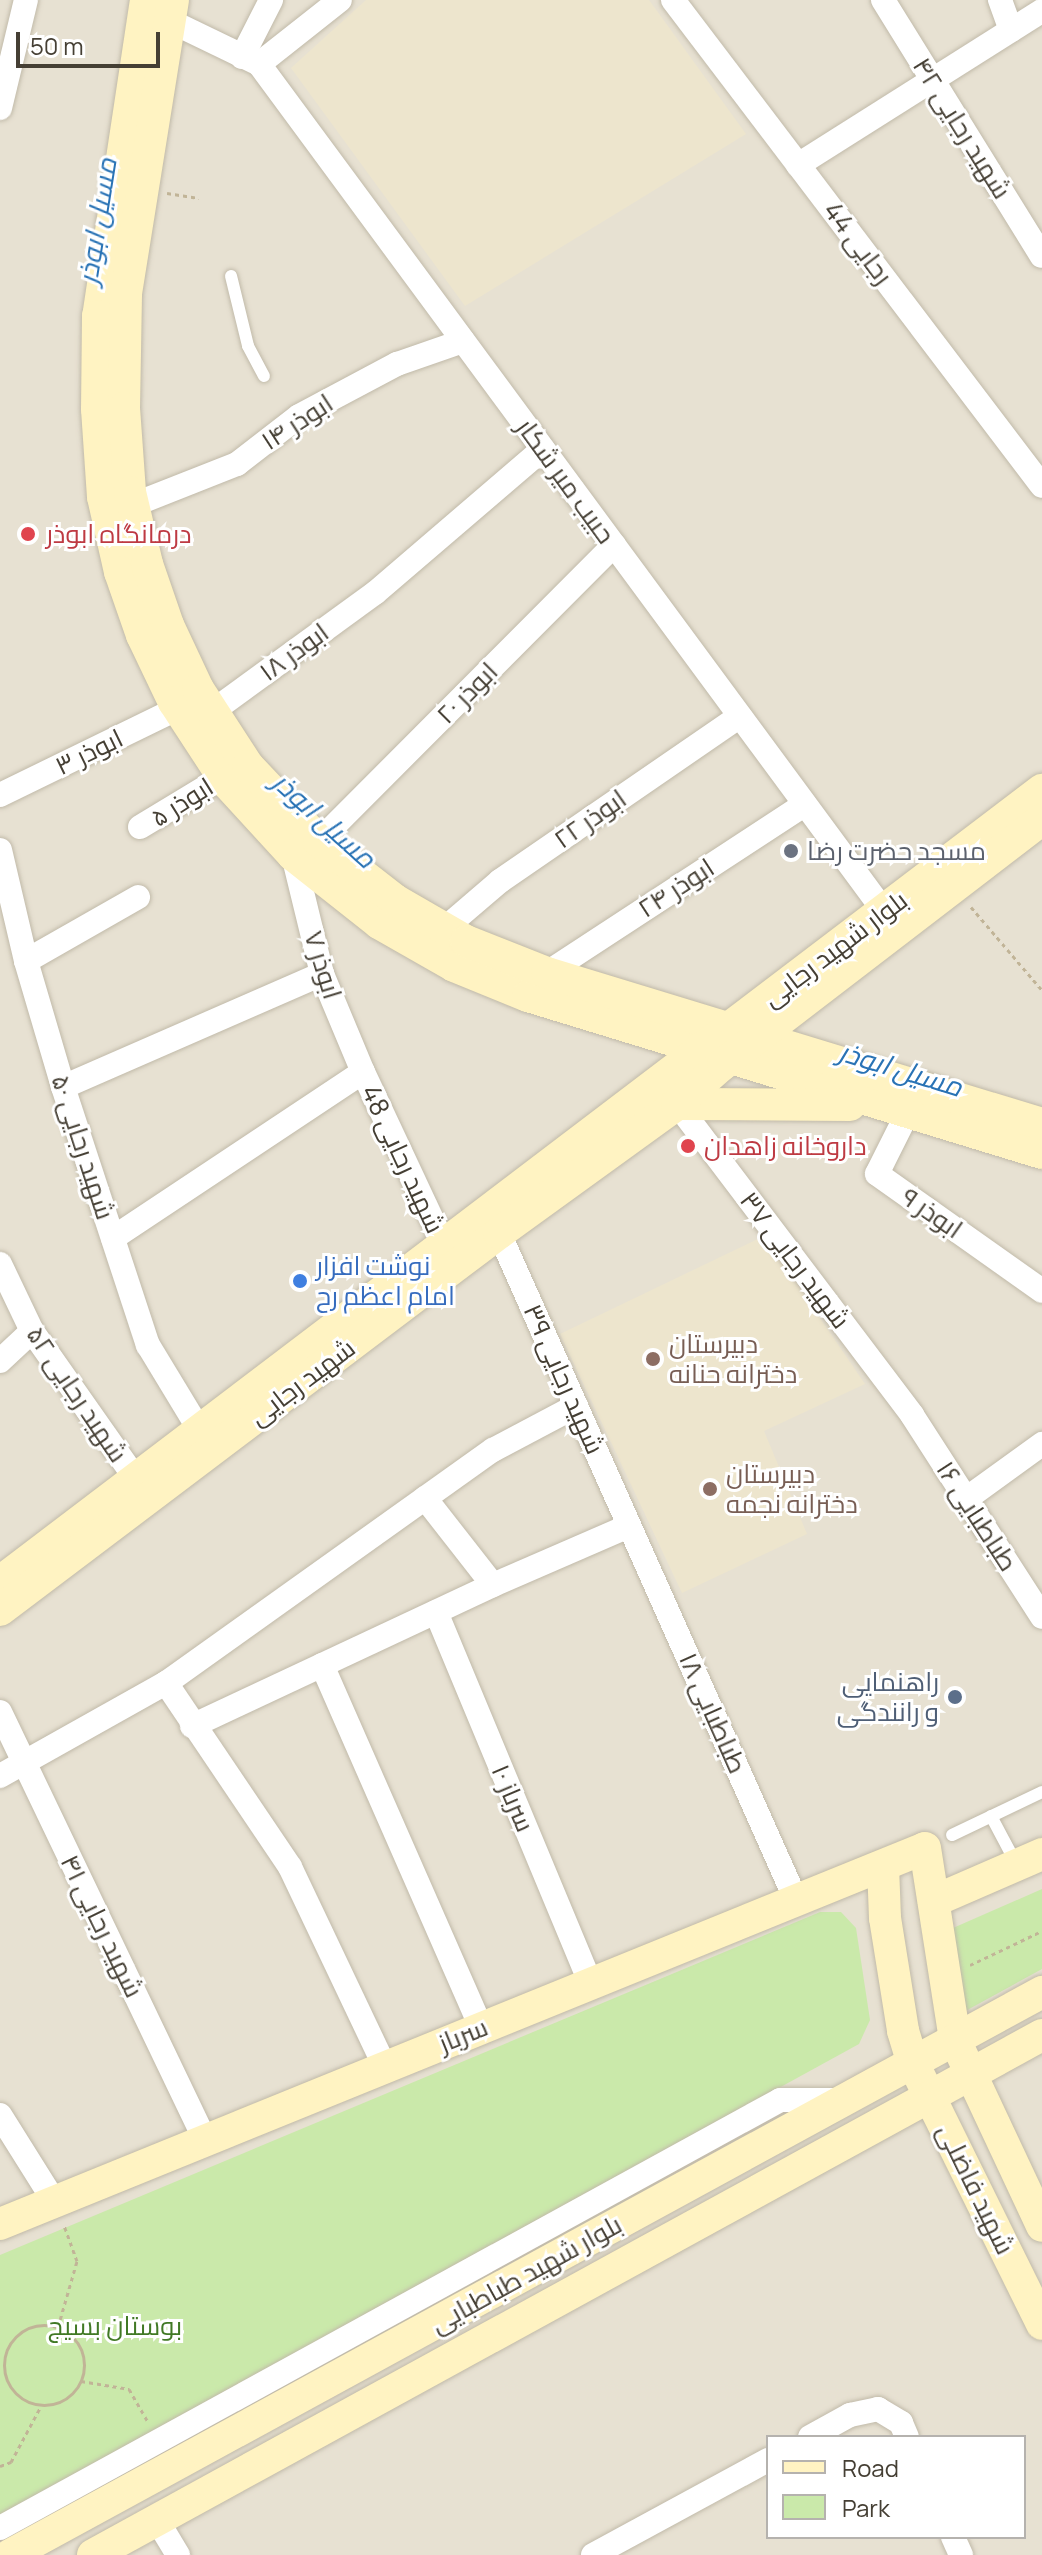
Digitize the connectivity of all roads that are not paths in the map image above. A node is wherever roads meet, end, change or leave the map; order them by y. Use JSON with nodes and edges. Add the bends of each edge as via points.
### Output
{"nodes":[{"id":1,"x":26,"y":0,"type":"edge"},
{"id":2,"x":146,"y":0,"type":"edge"},
{"id":3,"x":271,"y":0,"type":"edge"},
{"id":4,"x":340,"y":0,"type":"edge"},
{"id":5,"x":673,"y":0,"type":"edge"},
{"id":6,"x":883,"y":0,"type":"edge"},
{"id":7,"x":1000,"y":0,"type":"edge"},
{"id":8,"x":172,"y":10,"type":"edge"},
{"id":9,"x":1042,"y":11,"type":"edge"},
{"id":10,"x":1011,"y":30,"type":"junction"},
{"id":11,"x":250,"y":60,"type":"junction"},
{"id":12,"x":933,"y":80,"type":"junction"},
{"id":13,"x":0,"y":108,"type":"edge"},
{"id":14,"x":798,"y":165,"type":"junction"},
{"id":15,"x":1042,"y":256,"type":"edge"},
{"id":16,"x":231,"y":276,"type":"dead end"},
{"id":17,"x":463,"y":341,"type":"junction"},
{"id":18,"x":264,"y":376,"type":"dead end"},
{"id":19,"x":543,"y":449,"type":"junction"},
{"id":20,"x":1042,"y":486,"type":"edge"},
{"id":21,"x":133,"y":505,"type":"junction"},
{"id":22,"x":614,"y":545,"type":"junction"},
{"id":23,"x":178,"y":708,"type":"junction"},
{"id":24,"x":213,"y":711,"type":"junction"},
{"id":25,"x":740,"y":716,"type":"junction"},
{"id":26,"x":223,"y":777,"type":"junction"},
{"id":27,"x":1042,"y":790,"type":"edge"},
{"id":28,"x":0,"y":795,"type":"edge"},
{"id":29,"x":805,"y":804,"type":"junction"},
{"id":30,"x":1042,"y":819,"type":"edge"},
{"id":31,"x":140,"y":827,"type":"dead end"},
{"id":32,"x":306,"y":848,"type":"junction"},
{"id":33,"x":0,"y":850,"type":"edge"},
{"id":34,"x":138,"y":897,"type":"dead end"},
{"id":35,"x":884,"y":911,"type":"junction"},
{"id":36,"x":444,"y":929,"type":"junction"},
{"id":37,"x":26,"y":961,"type":"junction"},
{"id":38,"x":547,"y":973,"type":"junction"},
{"id":39,"x":322,"y":974,"type":"junction"},
{"id":40,"x":730,"y":1043,"type":"junction"},
{"id":41,"x":363,"y":1072,"type":"junction"},
{"id":42,"x":63,"y":1087,"type":"junction"},
{"id":43,"x":677,"y":1104,"type":"junction"},
{"id":44,"x":896,"y":1108,"type":"junction"},
{"id":45,"x":1042,"y":1124,"type":"edge"},
{"id":46,"x":1042,"y":1153,"type":"edge"},
{"id":47,"x":499,"y":1233,"type":"junction"},
{"id":48,"x":113,"y":1238,"type":"junction"},
{"id":49,"x":444,"y":1245,"type":"junction"},
{"id":50,"x":0,"y":1264,"type":"edge"},
{"id":51,"x":1042,"y":1291,"type":"edge"},
{"id":52,"x":32,"y":1331,"type":"junction"},
{"id":53,"x":0,"y":1361,"type":"edge"},
{"id":54,"x":576,"y":1406,"type":"junction"},
{"id":55,"x":912,"y":1415,"type":"joint"},
{"id":56,"x":200,"y":1431,"type":"junction"},
{"id":57,"x":1042,"y":1444,"type":"edge"},
{"id":58,"x":136,"y":1479,"type":"junction"},
{"id":59,"x":425,"y":1498,"type":"junction"},
{"id":60,"x":966,"y":1499,"type":"junction"},
{"id":61,"x":629,"y":1526,"type":"junction"},
{"id":62,"x":0,"y":1582,"type":"edge"},
{"id":63,"x":493,"y":1585,"type":"junction"},
{"id":64,"x":0,"y":1610,"type":"edge"},
{"id":65,"x":436,"y":1612,"type":"junction"},
{"id":66,"x":1042,"y":1617,"type":"edge"},
{"id":67,"x":322,"y":1665,"type":"junction"},
{"id":68,"x":166,"y":1683,"type":"junction"},
{"id":69,"x":0,"y":1712,"type":"edge"},
{"id":70,"x":192,"y":1726,"type":"junction"},
{"id":71,"x":24,"y":1762,"type":"junction"},
{"id":72,"x":0,"y":1776,"type":"edge"},
{"id":73,"x":1042,"y":1792,"type":"edge"},
{"id":74,"x":991,"y":1816,"type":"junction"},
{"id":75,"x":938,"y":1841,"type":"junction"},
{"id":76,"x":1030,"y":1859,"type":"edge"},
{"id":77,"x":883,"y":1866,"type":"junction"},
{"id":78,"x":796,"y":1900,"type":"junction"},
{"id":79,"x":934,"y":1901,"type":"junction"},
{"id":80,"x":591,"y":1984,"type":"junction"},
{"id":81,"x":1042,"y":1992,"type":"edge"},
{"id":82,"x":481,"y":2028,"type":"junction"},
{"id":83,"x":1042,"y":2035,"type":"edge"},
{"id":84,"x":955,"y":2040,"type":"junction"},
{"id":85,"x":913,"y":2063,"type":"junction"},
{"id":86,"x":385,"y":2067,"type":"junction"},
{"id":87,"x":971,"y":2073,"type":"junction"},
{"id":88,"x":931,"y":2097,"type":"junction"},
{"id":89,"x":845,"y":2100,"type":"junction"},
{"id":90,"x":0,"y":2115,"type":"edge"},
{"id":91,"x":205,"y":2140,"type":"junction"},
{"id":92,"x":54,"y":2201,"type":"junction"},
{"id":93,"x":0,"y":2224,"type":"edge"},
{"id":94,"x":1042,"y":2226,"type":"edge"},
{"id":95,"x":1042,"y":2324,"type":"edge"},
{"id":96,"x":814,"y":2435,"type":"edge"},
{"id":97,"x":906,"y":2435,"type":"edge"},
{"id":98,"x":766,"y":2461,"type":"edge"},
{"id":99,"x":157,"y":2520,"type":"junction"},
{"id":100,"x":0,"y":2528,"type":"edge"},
{"id":101,"x":10,"y":2555,"type":"edge"},
{"id":102,"x":93,"y":2555,"type":"edge"},
{"id":103,"x":178,"y":2555,"type":"edge"},
{"id":104,"x":593,"y":2555,"type":"edge"}],
"edges":[{"from":1,"to":13,"type":"street"},
{"from":2,"to":23,"type":"main road","via":[[101,286],[97,409],[103,497],[120,572],[142,635]]},
{"from":3,"to":11,"type":"street"},
{"from":4,"to":11,"type":"street"},
{"from":5,"to":14,"type":"street","name":"رجایی 44"},
{"from":6,"to":12,"type":"street","name":"شهید رجایی ۴۲"},
{"from":7,"to":10,"type":"street"},
{"from":8,"to":11,"type":"street"},
{"from":8,"to":21,"type":"main road","via":[[126,295],[124,408]]},
{"from":9,"to":10,"type":"street"},
{"from":10,"to":12,"type":"street"},
{"from":11,"to":17,"type":"street","name":"حبیب میر شکار"},
{"from":12,"to":14,"type":"street"},
{"from":12,"to":15,"type":"street","name":"شهید رجایی ۴۲"},
{"from":14,"to":20,"type":"street","name":"رجایی 44"},
{"from":16,"to":18,"type":"lane","via":[[248,346]]},
{"from":17,"to":19,"type":"street","name":"حبیب میر شکار"},
{"from":17,"to":21,"type":"street","name":"ابوذر ۱۴","via":[[397,364],[299,416],[237,464]]},
{"from":19,"to":22,"type":"street","name":"حبیب میر شکار"},
{"from":19,"to":24,"type":"street","name":"ابوذر ۱۸","via":[[375,593]]},
{"from":21,"to":24,"type":"main road","via":[[168,625]]},
{"from":22,"to":25,"type":"street","name":"حبیب میر شکار"},
{"from":22,"to":32,"type":"street","name":"ابوذر ۲۰"},
{"from":23,"to":26,"type":"main road"},
{"from":23,"to":28,"type":"street","name":"ابوذر ۳"},
{"from":24,"to":32,"type":"main road"},
{"from":25,"to":29,"type":"street","name":"حبیب میر شکار"},
{"from":25,"to":36,"type":"street","name":"ابوذر ۲۲","via":[[500,881]]},
{"from":26,"to":31,"type":"street","name":"ابوذر ۵"},
{"from":26,"to":32,"type":"main road"},
{"from":27,"to":35,"type":"main road","name":"بلوار شهید رجایی"},
{"from":29,"to":35,"type":"street","name":"حبیب میر شکار"},
{"from":29,"to":38,"type":"street","name":"ابوذر ۲۴"},
{"from":30,"to":40,"type":"main road","name":"بلوار شهید رجایی"},
{"from":32,"to":36,"type":"main road"},
{"from":32,"to":39,"type":"street","name":"ابوذر ۷"},
{"from":32,"to":40,"type":"main road","via":[[379,923],[454,966],[528,996]]},
{"from":33,"to":37,"type":"street","name":"شهید رجایی ۵۰"},
{"from":34,"to":37,"type":"street"},
{"from":35,"to":40,"type":"main road","name":"بلوار شهید رجایی"},
{"from":36,"to":38,"type":"main road"},
{"from":37,"to":42,"type":"street","name":"شهید رجایی ۵۰"},
{"from":38,"to":40,"type":"main road"},
{"from":39,"to":41,"type":"street","name":"ابوذر ۷"},
{"from":39,"to":42,"type":"street"},
{"from":40,"to":43,"type":"main road","name":"شهید رجایی"},
{"from":40,"to":44,"type":"main road"},
{"from":40,"to":45,"type":"main road"},
{"from":40,"to":49,"type":"main road","name":"شهید رجایی"},
{"from":41,"to":48,"type":"street"},
{"from":41,"to":49,"type":"street","name":"شهید رجایی 48"},
{"from":42,"to":48,"type":"street","name":"شهید رجایی ۵۰"},
{"from":43,"to":44,"type":"main road"},
{"from":43,"to":47,"type":"main road","name":"شهید رجایی"},
{"from":43,"to":55,"type":"street","name":"شهید رجایی ۳۷"},
{"from":44,"to":46,"type":"main road"},
{"from":44,"to":51,"type":"street","name":"ابوذر ۹","via":[[877,1174]]},
{"from":47,"to":54,"type":"street","name":"شهید رجایی ۳۹"},
{"from":47,"to":64,"type":"main road","name":"شهید رجایی"},
{"from":48,"to":56,"type":"street","name":"شهید رجایی ۵۰","via":[[148,1345]]},
{"from":49,"to":56,"type":"main road","name":"شهید رجایی"},
{"from":50,"to":52,"type":"street","name":"شهید رجایی ۵۲"},
{"from":52,"to":53,"type":"street"},
{"from":52,"to":58,"type":"street","name":"شهید رجایی ۵۲"},
{"from":54,"to":59,"type":"street","via":[[493,1450]]},
{"from":54,"to":61,"type":"street","name":"شهید رجایی ۳۹"},
{"from":55,"to":60,"type":"street","name":"طباطبایی ۱۶"},
{"from":56,"to":58,"type":"main road","name":"شهید رجایی"},
{"from":57,"to":60,"type":"street"},
{"from":58,"to":62,"type":"main road","name":"شهید رجایی"},
{"from":59,"to":63,"type":"street"},
{"from":59,"to":68,"type":"street"},
{"from":60,"to":66,"type":"street","name":"طباطبایی ۱۶"},
{"from":61,"to":63,"type":"street"},
{"from":61,"to":78,"type":"street","name":"طباطبایی ۱۸"},
{"from":63,"to":65,"type":"street"},
{"from":65,"to":67,"type":"street"},
{"from":65,"to":80,"type":"street","name":"سرباز ۱۰"},
{"from":67,"to":70,"type":"street"},
{"from":67,"to":82,"type":"street"},
{"from":68,"to":70,"type":"street"},
{"from":68,"to":71,"type":"street"},
{"from":69,"to":71,"type":"street","name":"شهید رجایی ۴۱"},
{"from":70,"to":86,"type":"street","via":[[290,1867]]},
{"from":71,"to":72,"type":"street"},
{"from":71,"to":91,"type":"street","name":"شهید رجایی ۴۱"},
{"from":73,"to":74,"type":"lane"},
{"from":74,"to":75,"type":"lane"},
{"from":74,"to":76,"type":"lane"},
{"from":75,"to":77,"type":"main road","name":"سرباز"},
{"from":75,"to":79,"type":"main road","name":"شهید فاضلی"},
{"from":76,"to":79,"type":"main road"},
{"from":77,"to":78,"type":"main road","name":"سرباز"},
{"from":77,"to":85,"type":"main road","name":"شهید فاضلی","via":[[885,1918]]},
{"from":78,"to":80,"type":"main road","name":"سرباز"},
{"from":79,"to":84,"type":"main road","name":"شهید فاضلی"},
{"from":80,"to":82,"type":"main road","name":"سرباز"},
{"from":81,"to":84,"type":"main road","name":"بلوار شهید طباطبایی"},
{"from":82,"to":86,"type":"main road","name":"سرباز"},
{"from":83,"to":87,"type":"main road","name":"بلوار شهید طباطبایی"},
{"from":84,"to":85,"type":"main road","name":"بلوار شهید طباطبایی"},
{"from":84,"to":87,"type":"main road","name":"شهید فاضلی"},
{"from":85,"to":88,"type":"main road","name":"شهید فاضلی"},
{"from":85,"to":89,"type":"main road","name":"بلوار شهید طباطبایی"},
{"from":86,"to":91,"type":"main road","name":"سرباز"},
{"from":87,"to":88,"type":"main road","name":"بلوار شهید طباطبایی"},
{"from":87,"to":94,"type":"main road","name":"شهید فاضلی"},
{"from":88,"to":95,"type":"main road","name":"شهید فاضلی"},
{"from":88,"to":99,"type":"main road","name":"بلوار شهید طباطبایی"},
{"from":89,"to":100,"type":"street","via":[[780,2100]]},
{"from":89,"to":101,"type":"main road","name":"بلوار شهید طباطبایی"},
{"from":90,"to":92,"type":"street"},
{"from":91,"to":92,"type":"main road","name":"سرباز"},
{"from":92,"to":93,"type":"main road","name":"سرباز"},
{"from":96,"to":97,"type":"street","via":[[850,2415],[878,2409],[901,2423]]},
{"from":98,"to":104,"type":"street"},
{"from":99,"to":102,"type":"main road","name":"بلوار شهید طباطبایی"},
{"from":99,"to":103,"type":"street"}]}
